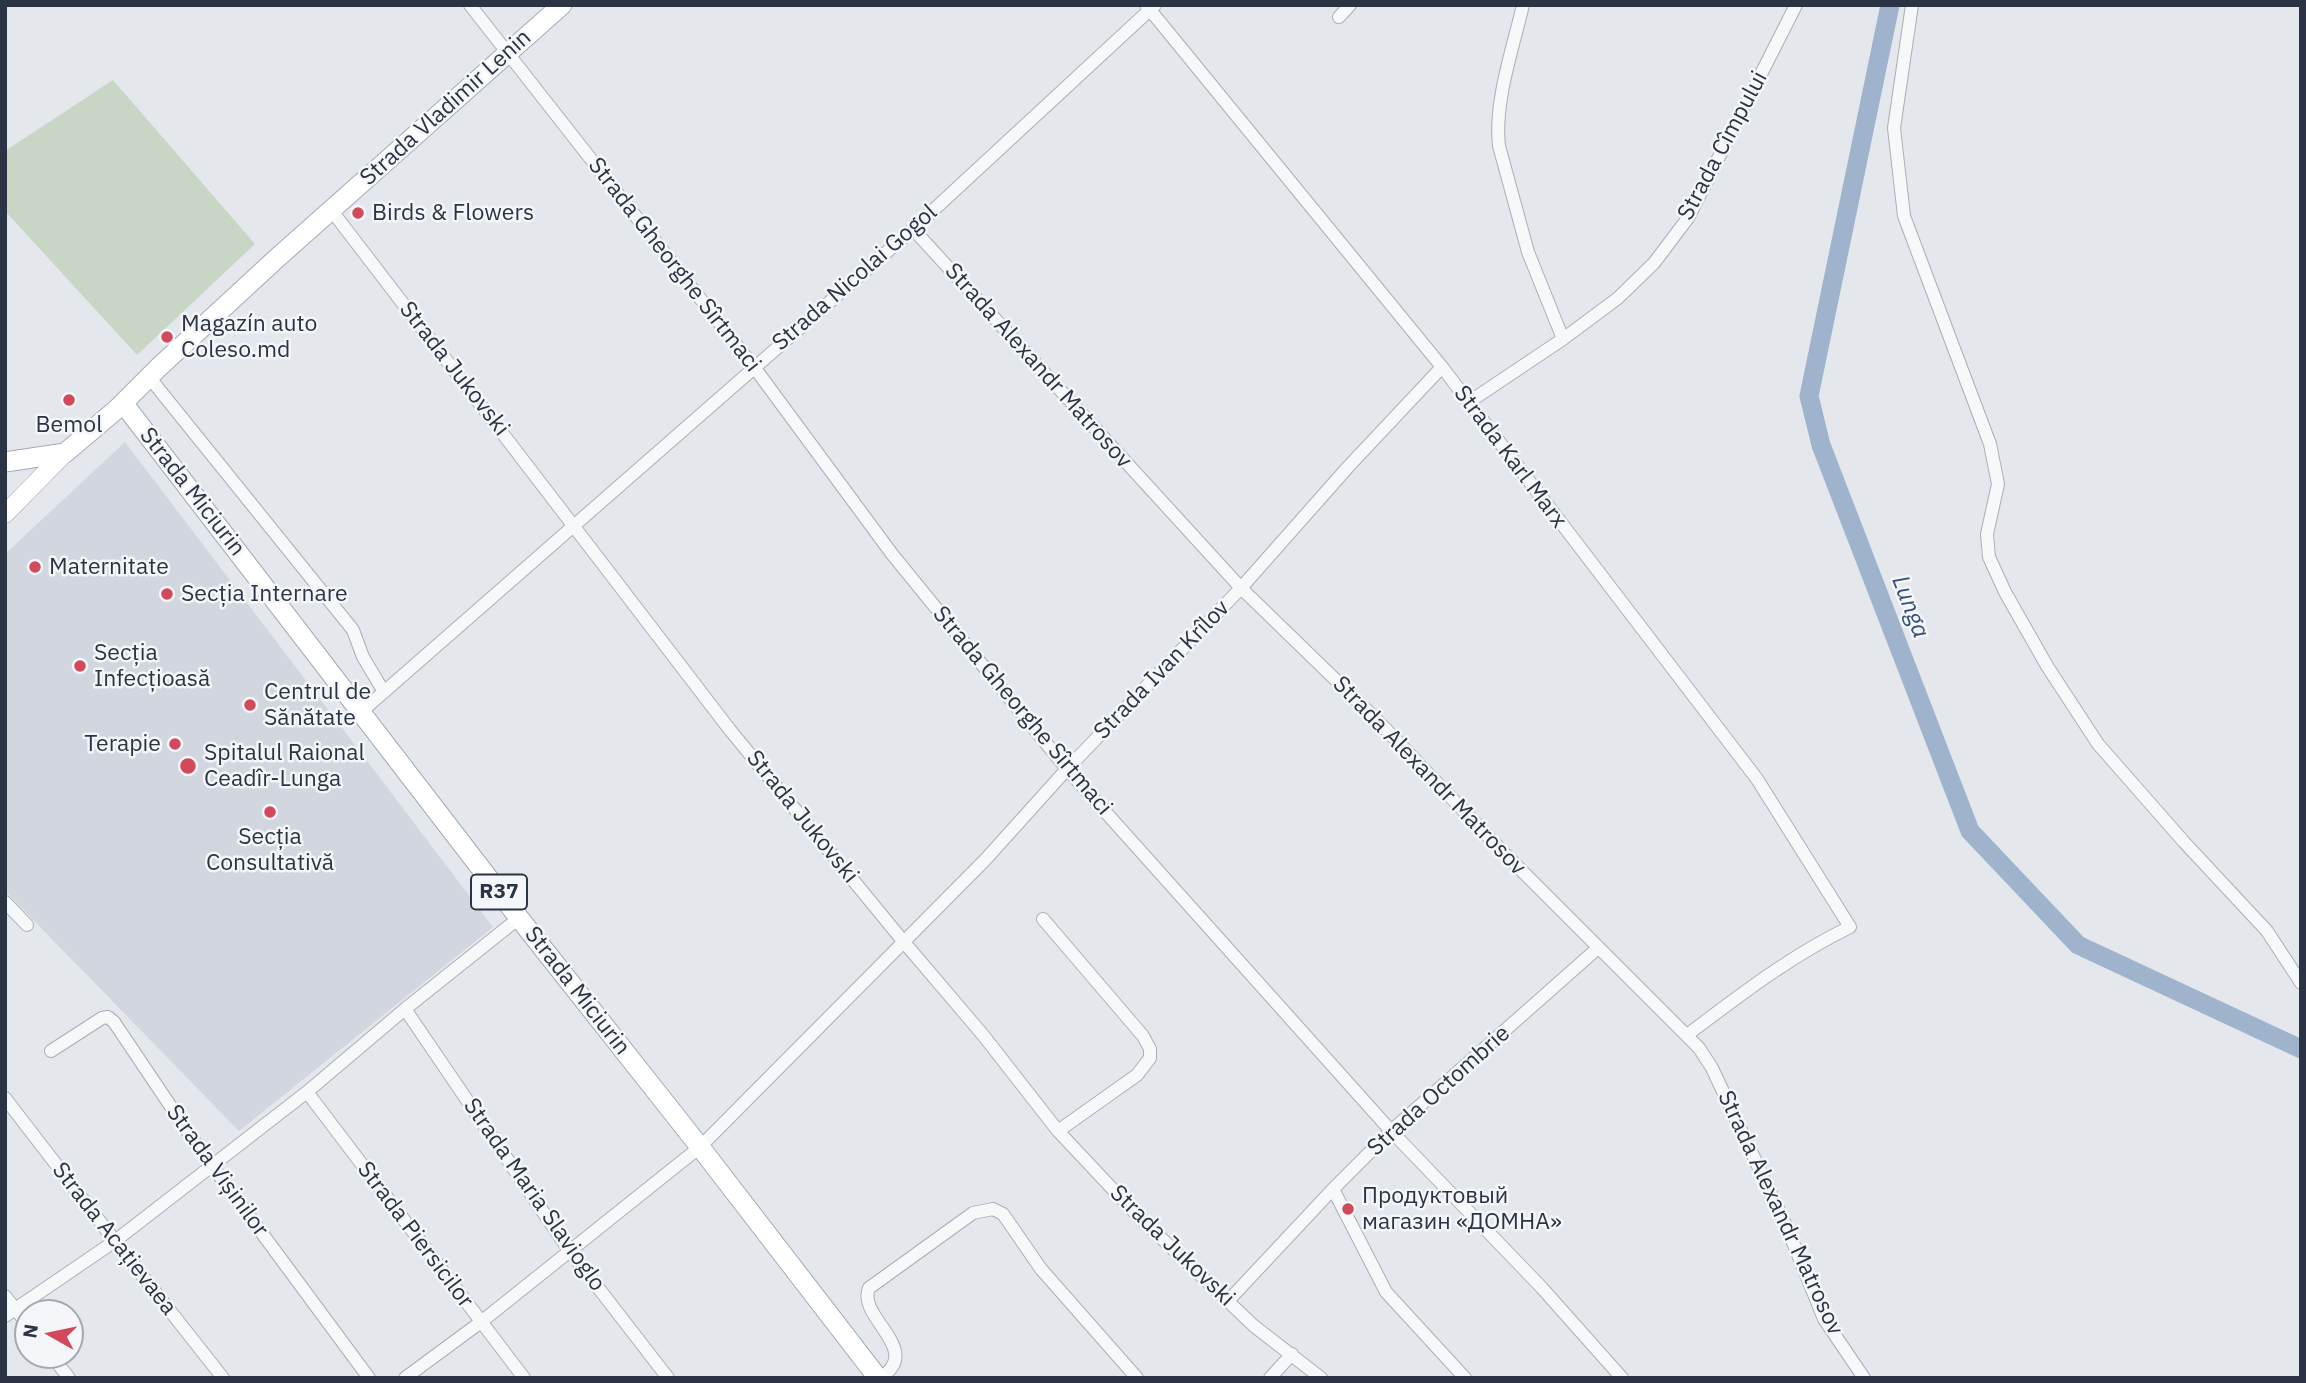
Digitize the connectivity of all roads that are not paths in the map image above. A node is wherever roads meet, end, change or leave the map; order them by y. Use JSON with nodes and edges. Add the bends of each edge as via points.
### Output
{"nodes":[{"id":1,"x":470,"y":5,"type":"edge"},
{"id":2,"x":562,"y":5,"type":"edge"},
{"id":3,"x":1350,"y":5,"type":"edge"},
{"id":4,"x":1522,"y":5,"type":"edge"},
{"id":5,"x":1796,"y":5,"type":"edge"},
{"id":6,"x":1912,"y":5,"type":"edge"},
{"id":7,"x":1150,"y":7,"type":"edge"},
{"id":8,"x":1339,"y":17,"type":"dead end"},
{"id":9,"x":509,"y":52,"type":"junction"},
{"id":10,"x":332,"y":211,"type":"junction"},
{"id":11,"x":913,"y":229,"type":"junction"},
{"id":12,"x":1563,"y":339,"type":"junction"},
{"id":13,"x":754,"y":367,"type":"junction"},
{"id":14,"x":1442,"y":367,"type":"junction"},
{"id":15,"x":149,"y":377,"type":"junction"},
{"id":16,"x":1469,"y":402,"type":"junction"},
{"id":17,"x":123,"y":403,"type":"junction"},
{"id":18,"x":65,"y":453,"type":"junction"},
{"id":19,"x":5,"y":463,"type":"edge"},
{"id":20,"x":5,"y":514,"type":"edge"},
{"id":21,"x":575,"y":525,"type":"junction"},
{"id":22,"x":1241,"y":588,"type":"junction"},
{"id":23,"x":384,"y":692,"type":"junction"},
{"id":24,"x":361,"y":712,"type":"junction"},
{"id":25,"x":1067,"y":769,"type":"junction"},
{"id":26,"x":5,"y":902,"type":"edge"},
{"id":27,"x":519,"y":918,"type":"junction"},
{"id":28,"x":1043,"y":919,"type":"dead end"},
{"id":29,"x":27,"y":925,"type":"dead end"},
{"id":30,"x":903,"y":940,"type":"junction"},
{"id":31,"x":1598,"y":948,"type":"junction"},
{"id":32,"x":2301,"y":982,"type":"edge"},
{"id":33,"x":405,"y":1009,"type":"junction"},
{"id":34,"x":1687,"y":1035,"type":"junction"},
{"id":35,"x":51,"y":1051,"type":"dead end"},
{"id":36,"x":307,"y":1092,"type":"junction"},
{"id":37,"x":5,"y":1098,"type":"edge"},
{"id":38,"x":1059,"y":1131,"type":"junction"},
{"id":39,"x":1391,"y":1131,"type":"junction"},
{"id":40,"x":700,"y":1147,"type":"junction"},
{"id":41,"x":212,"y":1165,"type":"junction"},
{"id":42,"x":1333,"y":1189,"type":"junction"},
{"id":43,"x":115,"y":1241,"type":"junction"},
{"id":44,"x":569,"y":1250,"type":"junction"},
{"id":45,"x":5,"y":1296,"type":"edge"},
{"id":46,"x":1228,"y":1301,"type":"junction"},
{"id":47,"x":10,"y":1313,"type":"edge"},
{"id":48,"x":481,"y":1322,"type":"junction"},
{"id":49,"x":1292,"y":1354,"type":"junction"},
{"id":50,"x":223,"y":1378,"type":"edge"},
{"id":51,"x":369,"y":1378,"type":"edge"},
{"id":52,"x":405,"y":1378,"type":"edge"},
{"id":53,"x":524,"y":1378,"type":"edge"},
{"id":54,"x":668,"y":1378,"type":"edge"},
{"id":55,"x":879,"y":1378,"type":"edge"},
{"id":56,"x":1138,"y":1378,"type":"edge"},
{"id":57,"x":1270,"y":1378,"type":"edge"},
{"id":58,"x":1321,"y":1378,"type":"edge"},
{"id":59,"x":1465,"y":1378,"type":"edge"},
{"id":60,"x":1622,"y":1378,"type":"edge"},
{"id":61,"x":1864,"y":1378,"type":"edge"}],
"edges":[{"from":1,"to":9,"type":"street","name":"Strada Gheorghe Sîrtmaci"},
{"from":2,"to":9,"type":"main road","name":"Strada Vladimir Lenin"},
{"from":3,"to":8,"type":"street"},
{"from":4,"to":12,"type":"street","via":[[1497,130],[1528,252]]},
{"from":5,"to":12,"type":"street","name":"Strada Cîmpului","via":[[1688,218],[1618,298]]},
{"from":6,"to":32,"type":"street","via":[[1894,128],[1904,216],[1990,443],[1998,484],[1987,534],[1989,556],[2047,666],[2098,744],[2267,931]]},
{"from":7,"to":11,"type":"street","name":"Strada Nicolai Gogol"},
{"from":7,"to":14,"type":"street","name":"Strada Karl Marx"},
{"from":9,"to":10,"type":"main road","name":"Strada Vladimir Lenin"},
{"from":9,"to":13,"type":"street","name":"Strada Gheorghe Sîrtmaci"},
{"from":10,"to":15,"type":"main road","name":"Strada Vladimir Lenin"},
{"from":10,"to":21,"type":"street","name":"Strada Jukovski"},
{"from":11,"to":13,"type":"street","name":"Strada Nicolai Gogol"},
{"from":11,"to":22,"type":"street","name":"Strada Alexandr Matrosov"},
{"from":12,"to":16,"type":"street","name":"Strada Cîmpului"},
{"from":13,"to":21,"type":"street","name":"Strada Nicolai Gogol"},
{"from":13,"to":25,"type":"street","name":"Strada Gheorghe Sîrtmaci","via":[[892,554]]},
{"from":14,"to":16,"type":"street","name":"Strada Karl Marx"},
{"from":14,"to":22,"type":"street","name":"Strada Ivan Krîlov"},
{"from":15,"to":17,"type":"main road","name":"Strada Vladimir Lenin"},
{"from":15,"to":23,"type":"street","via":[[353,630]]},
{"from":16,"to":34,"type":"street","name":"Strada Karl Marx","via":[[1757,779],[1850,927],[1782,965]]},
{"from":17,"to":18,"type":"main road","name":"Strada Vladimir Lenin"},
{"from":17,"to":24,"type":"main road","name":"Strada Miciurin","number":"R37"},
{"from":18,"to":19,"type":"main road"},
{"from":18,"to":20,"type":"main road"},
{"from":21,"to":23,"type":"street","name":"Strada Nicolai Gogol"},
{"from":21,"to":30,"type":"street","name":"Strada Jukovski","via":[[730,730]]},
{"from":22,"to":25,"type":"street","name":"Strada Ivan Krîlov"},
{"from":22,"to":31,"type":"street","name":"Strada Alexandr Matrosov","via":[[1377,720]]},
{"from":23,"to":24,"type":"street","name":"Strada Nicolai Gogol"},
{"from":24,"to":27,"type":"main road","name":"Strada Miciurin","number":"R37"},
{"from":25,"to":30,"type":"street","name":"Strada Ivan Krîlov","via":[[985,860]]},
{"from":25,"to":39,"type":"street","name":"Strada Gheorghe Sîrtmaci"},
{"from":26,"to":29,"type":"street"},
{"from":27,"to":33,"type":"street"},
{"from":27,"to":40,"type":"main road","name":"Strada Miciurin","number":"R37"},
{"from":28,"to":38,"type":"street","via":[[1150,1049],[1150,1058],[1137,1075]]},
{"from":30,"to":38,"type":"street","name":"Strada Jukovski"},
{"from":30,"to":40,"type":"street","name":"Strada Ivan Krîlov"},
{"from":31,"to":34,"type":"street","name":"Strada Alexandr Matrosov"},
{"from":31,"to":39,"type":"street","name":"Strada Octombrie"},
{"from":33,"to":36,"type":"street"},
{"from":33,"to":44,"type":"street","name":"Strada Maria Slavioglo"},
{"from":34,"to":61,"type":"street","name":"Strada Alexandr Matrosov","via":[[1712,1068],[1824,1319]]},
{"from":35,"to":41,"type":"street","name":"Strada Vișinilor","via":[[108,1017]]},
{"from":36,"to":41,"type":"street"},
{"from":36,"to":48,"type":"street","name":"Strada Piersicilor"},
{"from":37,"to":43,"type":"street","name":"Strada Acațievaea"},
{"from":38,"to":46,"type":"street","name":"Strada Jukovski","via":[[1137,1215]]},
{"from":39,"to":42,"type":"street","name":"Strada Octombrie"},
{"from":39,"to":60,"type":"street","name":"Strada Gheorghe Sîrtmaci"},
{"from":40,"to":44,"type":"street","name":"Strada Ivan Krîlov"},
{"from":40,"to":55,"type":"main road","name":"Strada Miciurin","number":"R37"},
{"from":41,"to":43,"type":"street"},
{"from":41,"to":51,"type":"street","name":"Strada Vișinilor"},
{"from":42,"to":46,"type":"street","name":"Strada Octombrie"},
{"from":42,"to":59,"type":"street","via":[[1386,1292]]},
{"from":43,"to":47,"type":"street"},
{"from":43,"to":50,"type":"street","name":"Strada Acațievaea"},
{"from":44,"to":48,"type":"street","name":"Strada Ivan Krîlov"},
{"from":44,"to":54,"type":"street","name":"Strada Maria Slavioglo"},
{"from":45,"to":47,"type":"street"},
{"from":46,"to":49,"type":"street","name":"Strada Jukovski"},
{"from":48,"to":52,"type":"street","name":"Strada Ivan Krîlov"},
{"from":48,"to":53,"type":"street","name":"Strada Piersicilor"},
{"from":49,"to":57,"type":"street"},
{"from":49,"to":58,"type":"street","name":"Strada Jukovski"},
{"from":55,"to":56,"type":"street","via":[[894,1363],[894,1350],[867,1303],[869,1288],[973,1213],[993,1209],[1003,1214],[1041,1269]]}]}
